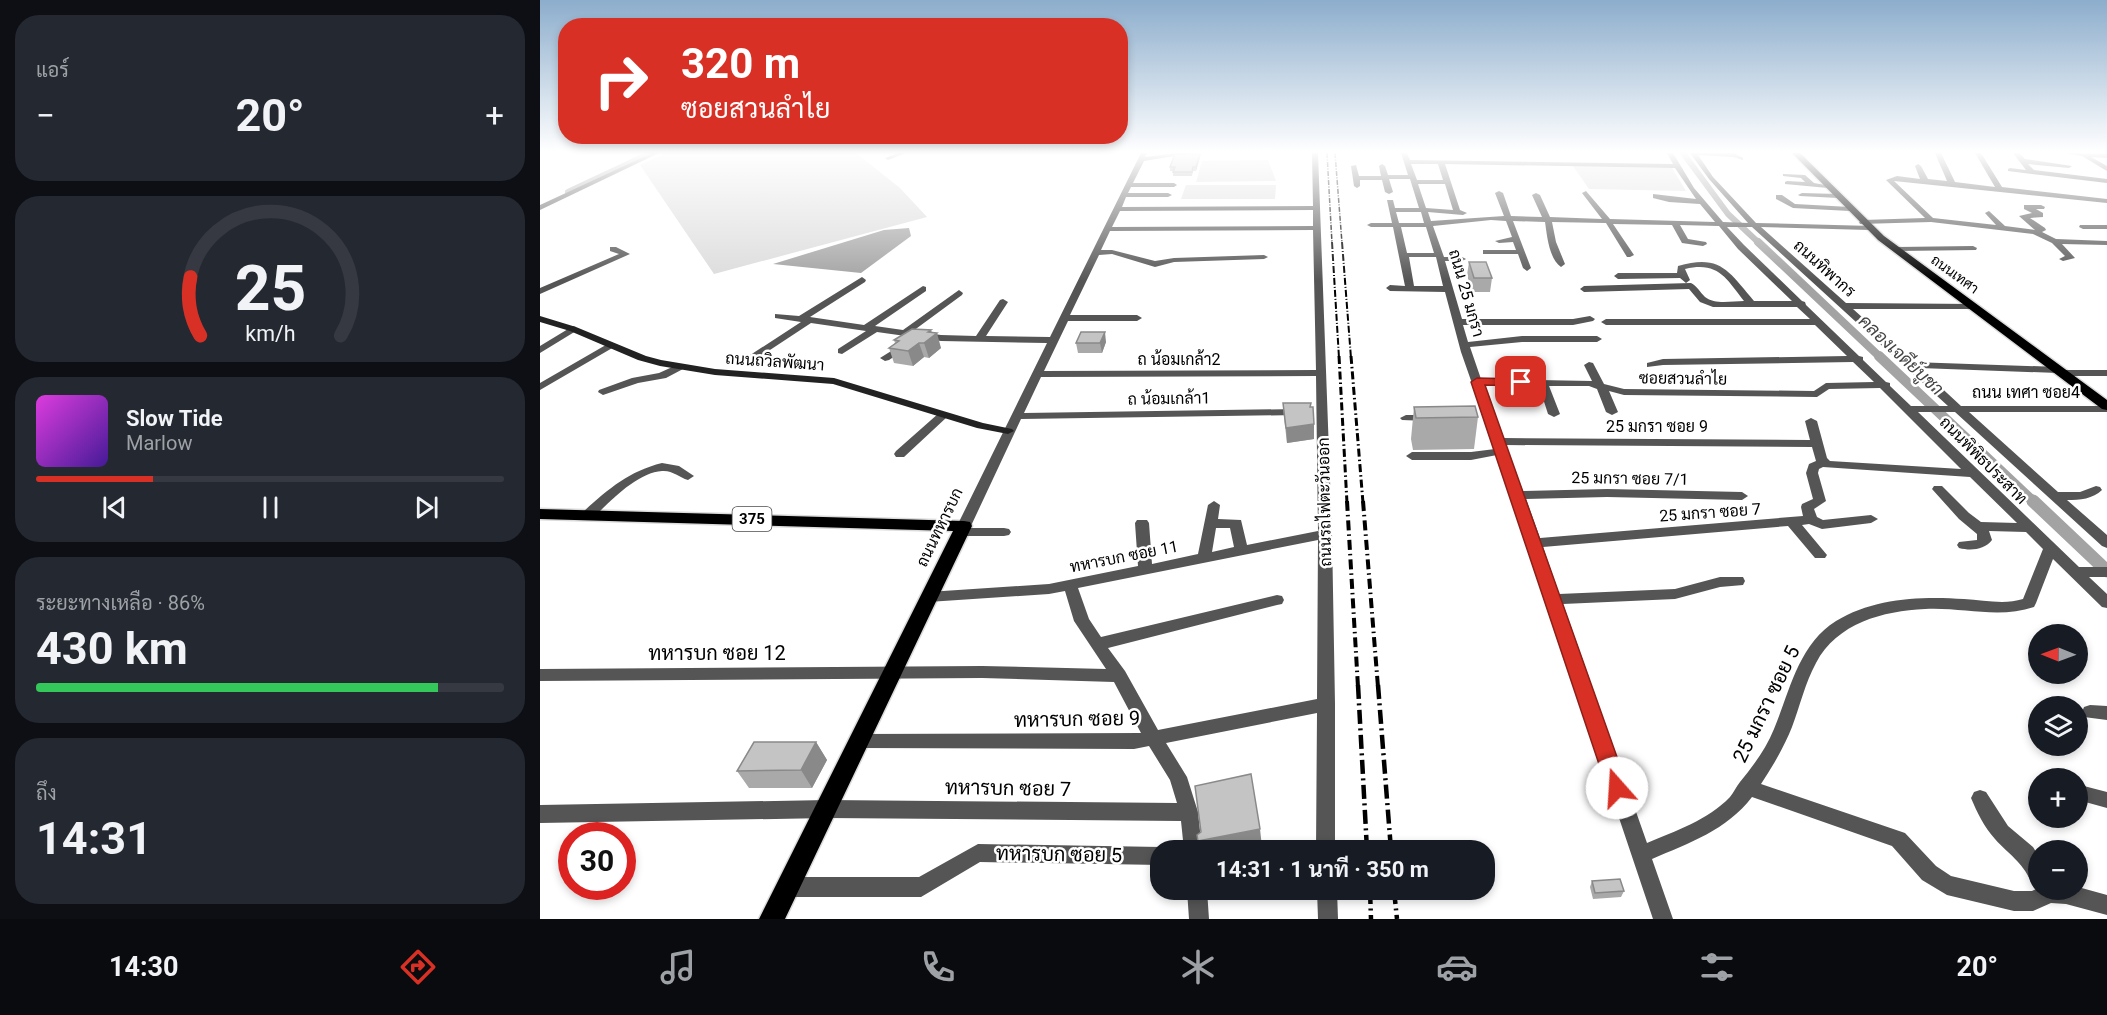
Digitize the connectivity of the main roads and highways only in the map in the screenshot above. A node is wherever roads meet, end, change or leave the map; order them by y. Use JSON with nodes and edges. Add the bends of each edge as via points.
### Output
{"nodes":[{"id":1,"x":1838,"y":196,"type":"edge"},
{"id":2,"x":2107,"y":407,"type":"edge"},
{"id":3,"x":540,"y":513,"type":"edge"},
{"id":4,"x":772,"y":919,"type":"edge"}],
"edges":[{"from":1,"to":2,"type":"main road","name":"ถนนเทศา","via":[[1896,249]]},
{"from":3,"to":4,"type":"main road","name":"ถนนทหารบก","number":"375","via":[[962,529]]}]}
